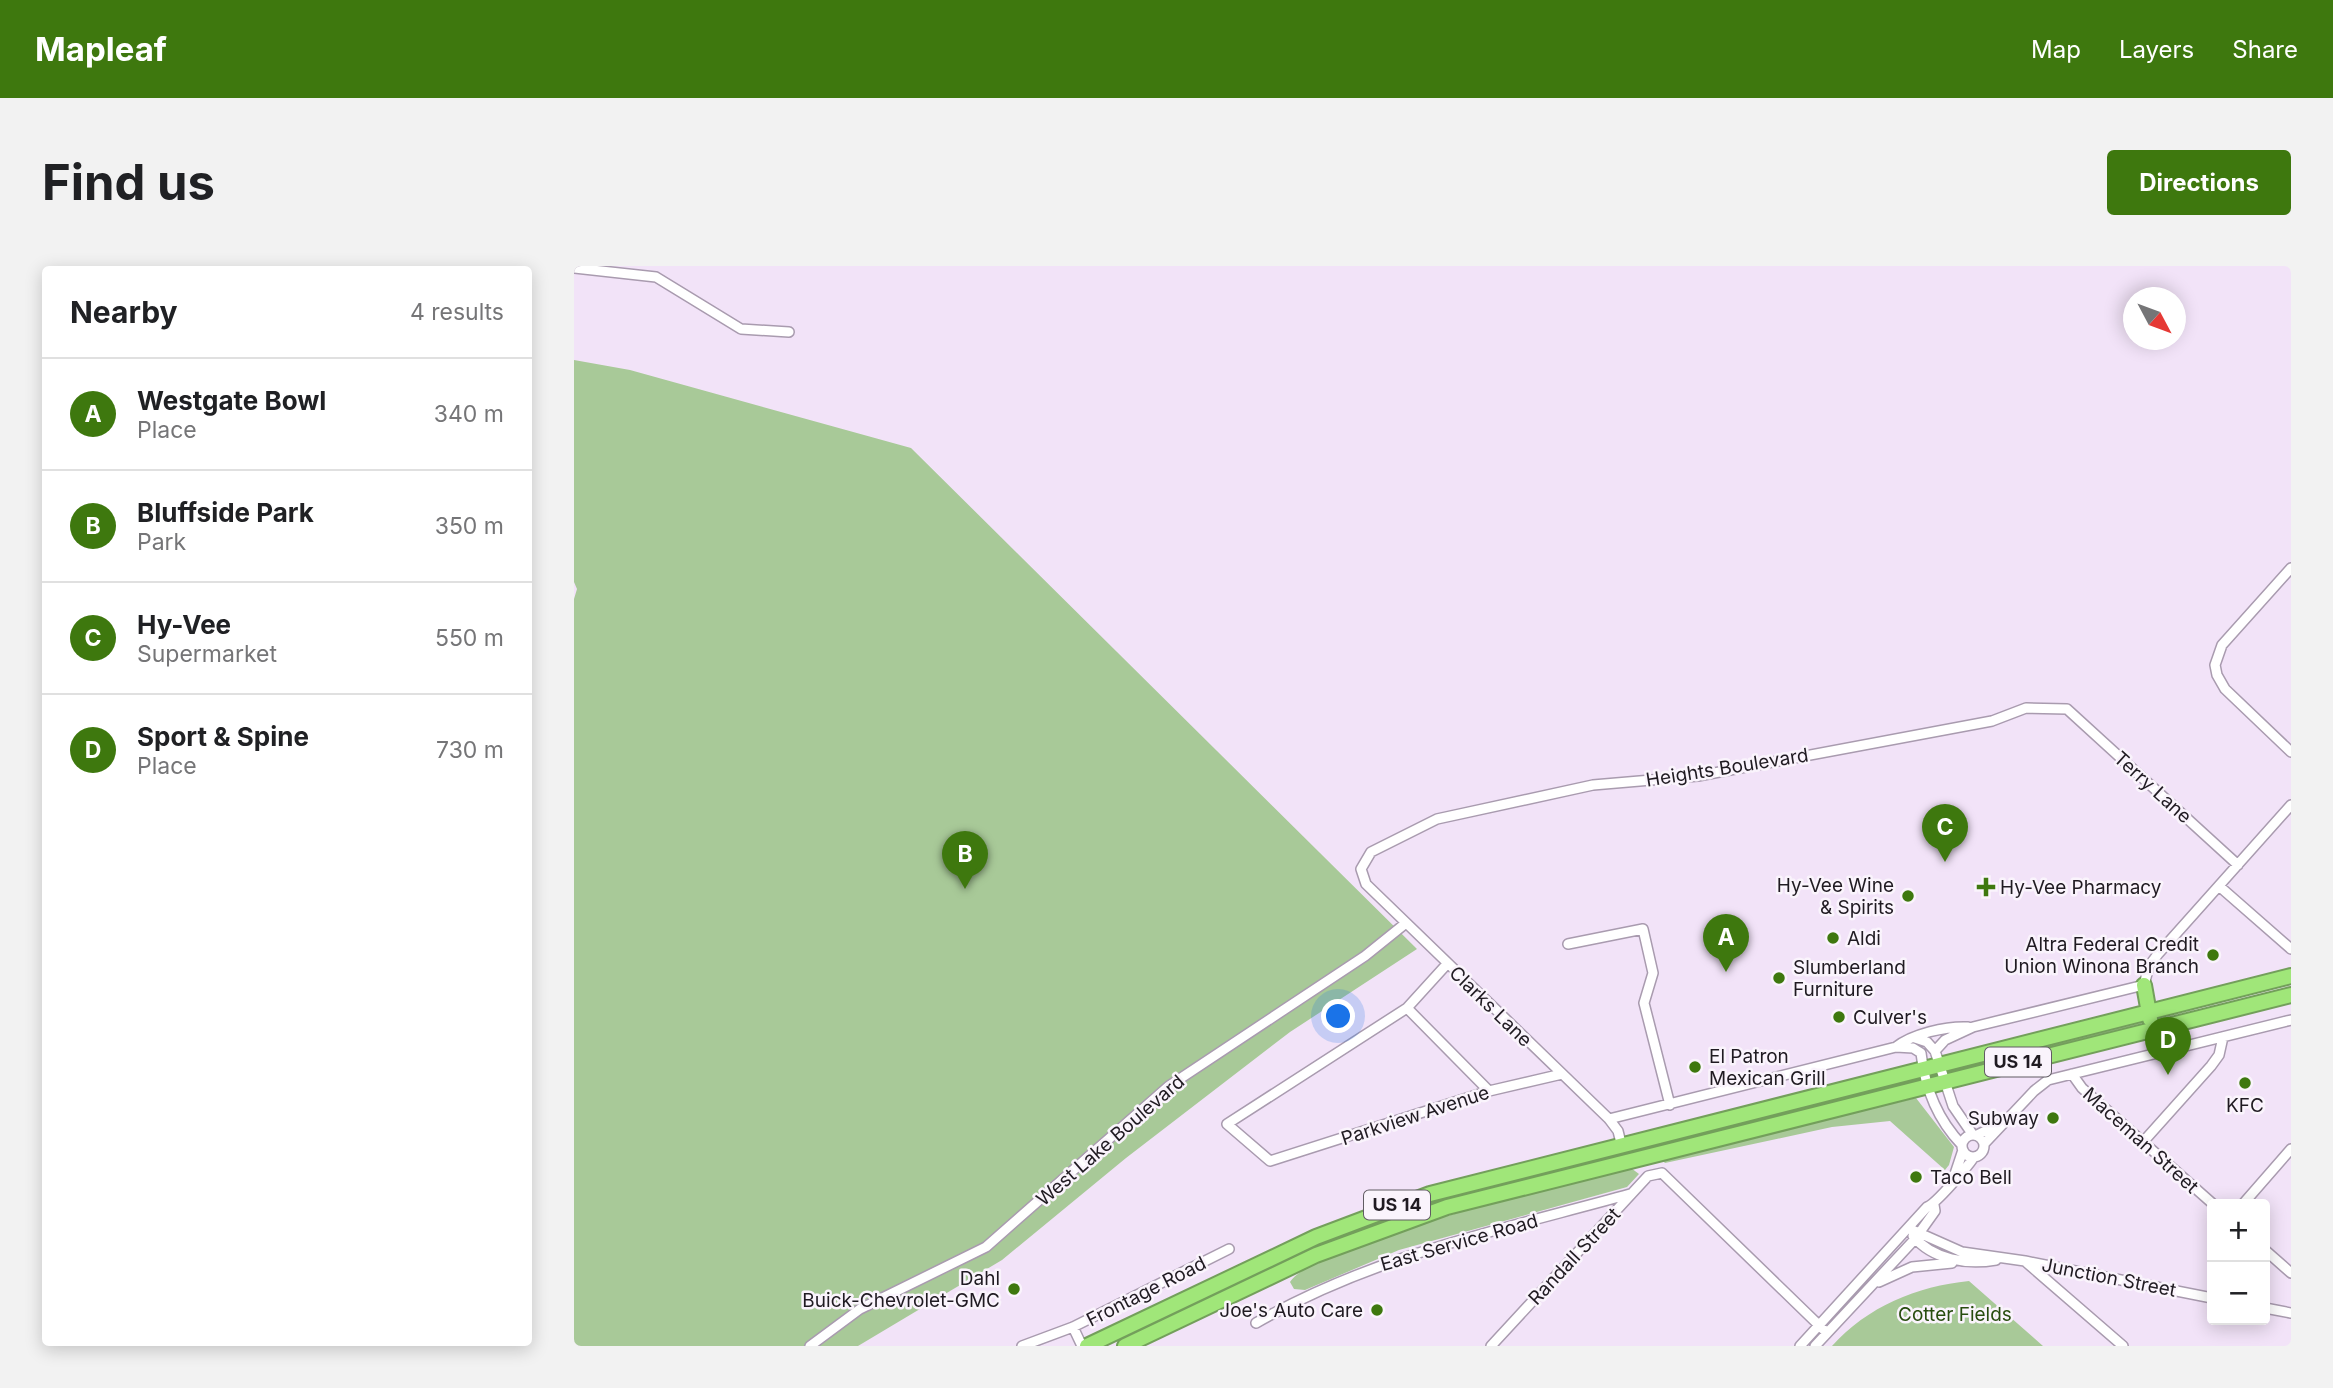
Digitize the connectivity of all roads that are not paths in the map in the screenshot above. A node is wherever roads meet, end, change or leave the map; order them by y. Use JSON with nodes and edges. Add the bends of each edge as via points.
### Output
{"nodes":[{"id":1,"x":587,"y":267,"type":"edge"},
{"id":2,"x":574,"y":268,"type":"edge"},
{"id":3,"x":789,"y":332,"type":"dead end"},
{"id":4,"x":2291,"y":568,"type":"edge"},
{"id":5,"x":2067,"y":709,"type":"joint"},
{"id":6,"x":2291,"y":752,"type":"edge"},
{"id":7,"x":2291,"y":804,"type":"edge"},
{"id":8,"x":2238,"y":865,"type":"junction"},
{"id":9,"x":1361,"y":869,"type":"joint"},
{"id":10,"x":2219,"y":886,"type":"junction"},
{"id":11,"x":1406,"y":923,"type":"junction"},
{"id":12,"x":1568,"y":944,"type":"dead end"},
{"id":13,"x":2291,"y":949,"type":"edge"},
{"id":14,"x":1447,"y":964,"type":"junction"},
{"id":15,"x":2291,"y":976,"type":"edge"},
{"id":16,"x":2144,"y":985,"type":"junction"},
{"id":17,"x":2291,"y":995,"type":"edge"},
{"id":18,"x":2174,"y":1006,"type":"junction"},
{"id":19,"x":1408,"y":1007,"type":"junction"},
{"id":20,"x":2149,"y":1012,"type":"junction"},
{"id":21,"x":2132,"y":1016,"type":"junction"},
{"id":22,"x":2291,"y":1020,"type":"edge"},
{"id":23,"x":1973,"y":1027,"type":"junction"},
{"id":24,"x":2158,"y":1027,"type":"junction"},
{"id":25,"x":2142,"y":1031,"type":"junction"},
{"id":26,"x":2223,"y":1037,"type":"junction"},
{"id":27,"x":1915,"y":1038,"type":"junction"},
{"id":28,"x":1896,"y":1047,"type":"junction"},
{"id":29,"x":1937,"y":1057,"type":"junction"},
{"id":30,"x":1923,"y":1069,"type":"junction"},
{"id":31,"x":1562,"y":1074,"type":"junction"},
{"id":32,"x":2072,"y":1074,"type":"junction"},
{"id":33,"x":1943,"y":1081,"type":"junction"},
{"id":34,"x":1927,"y":1085,"type":"junction"},
{"id":35,"x":1489,"y":1091,"type":"junction"},
{"id":36,"x":1670,"y":1105,"type":"junction"},
{"id":37,"x":1609,"y":1119,"type":"junction"},
{"id":38,"x":2004,"y":1122,"type":"junction"},
{"id":39,"x":1975,"y":1135,"type":"junction"},
{"id":40,"x":2143,"y":1142,"type":"junction"},
{"id":41,"x":1621,"y":1143,"type":"junction"},
{"id":42,"x":1984,"y":1144,"type":"junction"},
{"id":43,"x":1963,"y":1147,"type":"junction"},
{"id":44,"x":2291,"y":1149,"type":"edge"},
{"id":45,"x":1974,"y":1157,"type":"junction"},
{"id":46,"x":1604,"y":1166,"type":"junction"},
{"id":47,"x":1953,"y":1180,"type":"junction"},
{"id":48,"x":1631,"y":1194,"type":"junction"},
{"id":49,"x":2207,"y":1199,"type":"edge"},
{"id":50,"x":2247,"y":1199,"type":"edge"},
{"id":51,"x":1934,"y":1205,"type":"junction"},
{"id":52,"x":1908,"y":1228,"type":"junction"},
{"id":53,"x":1918,"y":1236,"type":"junction"},
{"id":54,"x":1229,"y":1249,"type":"dead end"},
{"id":55,"x":2270,"y":1254,"type":"edge"},
{"id":56,"x":2005,"y":1259,"type":"junction"},
{"id":57,"x":2025,"y":1261,"type":"junction"},
{"id":58,"x":1965,"y":1262,"type":"junction"},
{"id":59,"x":2291,"y":1273,"type":"edge"},
{"id":60,"x":1871,"y":1286,"type":"junction"},
{"id":61,"x":2207,"y":1297,"type":"edge"},
{"id":62,"x":2270,"y":1309,"type":"edge"},
{"id":63,"x":2291,"y":1313,"type":"edge"},
{"id":64,"x":1256,"y":1323,"type":"dead end"},
{"id":65,"x":1819,"y":1326,"type":"junction"},
{"id":66,"x":1073,"y":1327,"type":"junction"},
{"id":67,"x":1827,"y":1333,"type":"junction"},
{"id":68,"x":810,"y":1346,"type":"edge"},
{"id":69,"x":1022,"y":1346,"type":"edge"},
{"id":70,"x":1085,"y":1346,"type":"edge"},
{"id":71,"x":1125,"y":1346,"type":"edge"},
{"id":72,"x":1490,"y":1346,"type":"edge"},
{"id":73,"x":1800,"y":1346,"type":"edge"},
{"id":74,"x":1815,"y":1346,"type":"edge"},
{"id":75,"x":2123,"y":1346,"type":"edge"}],
"edges":[{"from":1,"to":2,"type":"street"},
{"from":1,"to":3,"type":"street","via":[[656,277],[741,329]]},
{"from":4,"to":6,"type":"street","via":[[2222,645],[2215,665],[2225,689]]},
{"from":5,"to":8,"type":"street","name":"Terry Lane"},
{"from":5,"to":9,"type":"street","name":"Heights Boulevard","via":[[2026,708],[1992,721],[1698,776],[1593,785],[1437,819],[1371,852]]},
{"from":7,"to":8,"type":"street"},
{"from":8,"to":10,"type":"street"},
{"from":9,"to":11,"type":"street","name":"Clarks Lane","via":[[1366,884]]},
{"from":10,"to":13,"type":"street"},
{"from":10,"to":16,"type":"street","via":[[2152,961]]},
{"from":11,"to":14,"type":"street","name":"Clarks Lane"},
{"from":11,"to":68,"type":"street","name":"West Lake Boulevard","via":[[1366,956],[1169,1086],[986,1247],[860,1309]]},
{"from":12,"to":36,"type":"street","via":[[1643,929],[1653,973],[1644,1003]]},
{"from":14,"to":19,"type":"street"},
{"from":14,"to":31,"type":"street","name":"Clarks Lane"},
{"from":15,"to":18,"type":"highway"},
{"from":16,"to":20,"type":"highway"},
{"from":16,"to":21,"type":"highway"},
{"from":16,"to":23,"type":"street"},
{"from":17,"to":24,"type":"highway","number":"US 14"},
{"from":18,"to":20,"type":"highway","number":"US 14"},
{"from":18,"to":24,"type":"highway","via":[[2160,1016]]},
{"from":19,"to":35,"type":"street"},
{"from":19,"to":35,"type":"street","name":"Parkview Avenue","via":[[1227,1124],[1270,1161]]},
{"from":20,"to":21,"type":"highway","number":"US 14"},
{"from":20,"to":25,"type":"highway","via":[[2149,1024]]},
{"from":21,"to":29,"type":"highway","number":"US 14"},
{"from":22,"to":26,"type":"street"},
{"from":23,"to":27,"type":"street"},
{"from":23,"to":29,"type":"street","via":[[1945,1040]]},
{"from":24,"to":25,"type":"highway","number":"US 14"},
{"from":25,"to":33,"type":"highway","number":"US 14"},
{"from":26,"to":32,"type":"street"},
{"from":26,"to":40,"type":"street","via":[[2211,1066]]},
{"from":27,"to":28,"type":"street"},
{"from":27,"to":29,"type":"street","via":[[1927,1042]]},
{"from":28,"to":30,"type":"street","via":[[1917,1049]]},
{"from":28,"to":36,"type":"street"},
{"from":29,"to":30,"type":"highway","number":"US 14"},
{"from":29,"to":33,"type":"street"},
{"from":30,"to":34,"type":"street"},
{"from":30,"to":41,"type":"highway","number":"US 14"},
{"from":31,"to":35,"type":"street","name":"Parkview Avenue"},
{"from":31,"to":37,"type":"street","name":"Clarks Lane"},
{"from":32,"to":38,"type":"street","via":[[2043,1083]]},
{"from":32,"to":40,"type":"street","name":"Maceman Street"},
{"from":33,"to":34,"type":"highway","number":"US 14"},
{"from":33,"to":39,"type":"street","via":[[1953,1106]]},
{"from":34,"to":43,"type":"street","via":[[1940,1118]]},
{"from":34,"to":46,"type":"highway","number":"US 14"},
{"from":36,"to":37,"type":"street"},
{"from":37,"to":41,"type":"street","name":"Clarks Lane"},
{"from":38,"to":39,"type":"street"},
{"from":38,"to":42,"type":"street"},
{"from":39,"to":42,"type":"street"},
{"from":39,"to":43,"type":"street","via":[[1965,1139]]},
{"from":40,"to":49,"type":"street","name":"Maceman Street"},
{"from":41,"to":46,"type":"highway","via":[[1615,1158]]},
{"from":41,"to":70,"type":"highway","number":"US 14","via":[[1389,1208],[1274,1255]]},
{"from":42,"to":45,"type":"street","via":[[1981,1154]]},
{"from":43,"to":45,"type":"street"},
{"from":43,"to":47,"type":"street"},
{"from":44,"to":50,"type":"street"},
{"from":45,"to":47,"type":"street"},
{"from":46,"to":71,"type":"highway","number":"US 14","via":[[1493,1194],[1376,1231]]},
{"from":47,"to":51,"type":"street"},
{"from":48,"to":64,"type":"street","name":"East Service Road","via":[[1401,1257],[1296,1300]]},
{"from":48,"to":65,"type":"street","name":"Randall Street","via":[[1648,1176],[1662,1173]]},
{"from":48,"to":72,"type":"street","name":"Randall Street"},
{"from":51,"to":52,"type":"street"},
{"from":51,"to":53,"type":"street","via":[[1935,1212]]},
{"from":52,"to":53,"type":"street","name":"Junction Street"},
{"from":52,"to":65,"type":"street"},
{"from":53,"to":56,"type":"street","name":"Junction Street","via":[[1949,1248]]},
{"from":53,"to":58,"type":"street","name":"Junction Street","via":[[1935,1254]]},
{"from":53,"to":60,"type":"street"},
{"from":54,"to":66,"type":"street","name":"Frontage Road"},
{"from":55,"to":59,"type":"street"},
{"from":56,"to":57,"type":"street","name":"Junction Street"},
{"from":56,"to":58,"type":"street","name":"Junction Street"},
{"from":57,"to":61,"type":"street","name":"Junction Street"},
{"from":57,"to":75,"type":"street"},
{"from":58,"to":60,"type":"street","via":[[1912,1267]]},
{"from":60,"to":67,"type":"street"},
{"from":62,"to":63,"type":"street"},
{"from":65,"to":67,"type":"street"},
{"from":65,"to":73,"type":"street"},
{"from":66,"to":69,"type":"street","name":"Frontage Road"},
{"from":66,"to":70,"type":"street"},
{"from":67,"to":74,"type":"street"}]}
